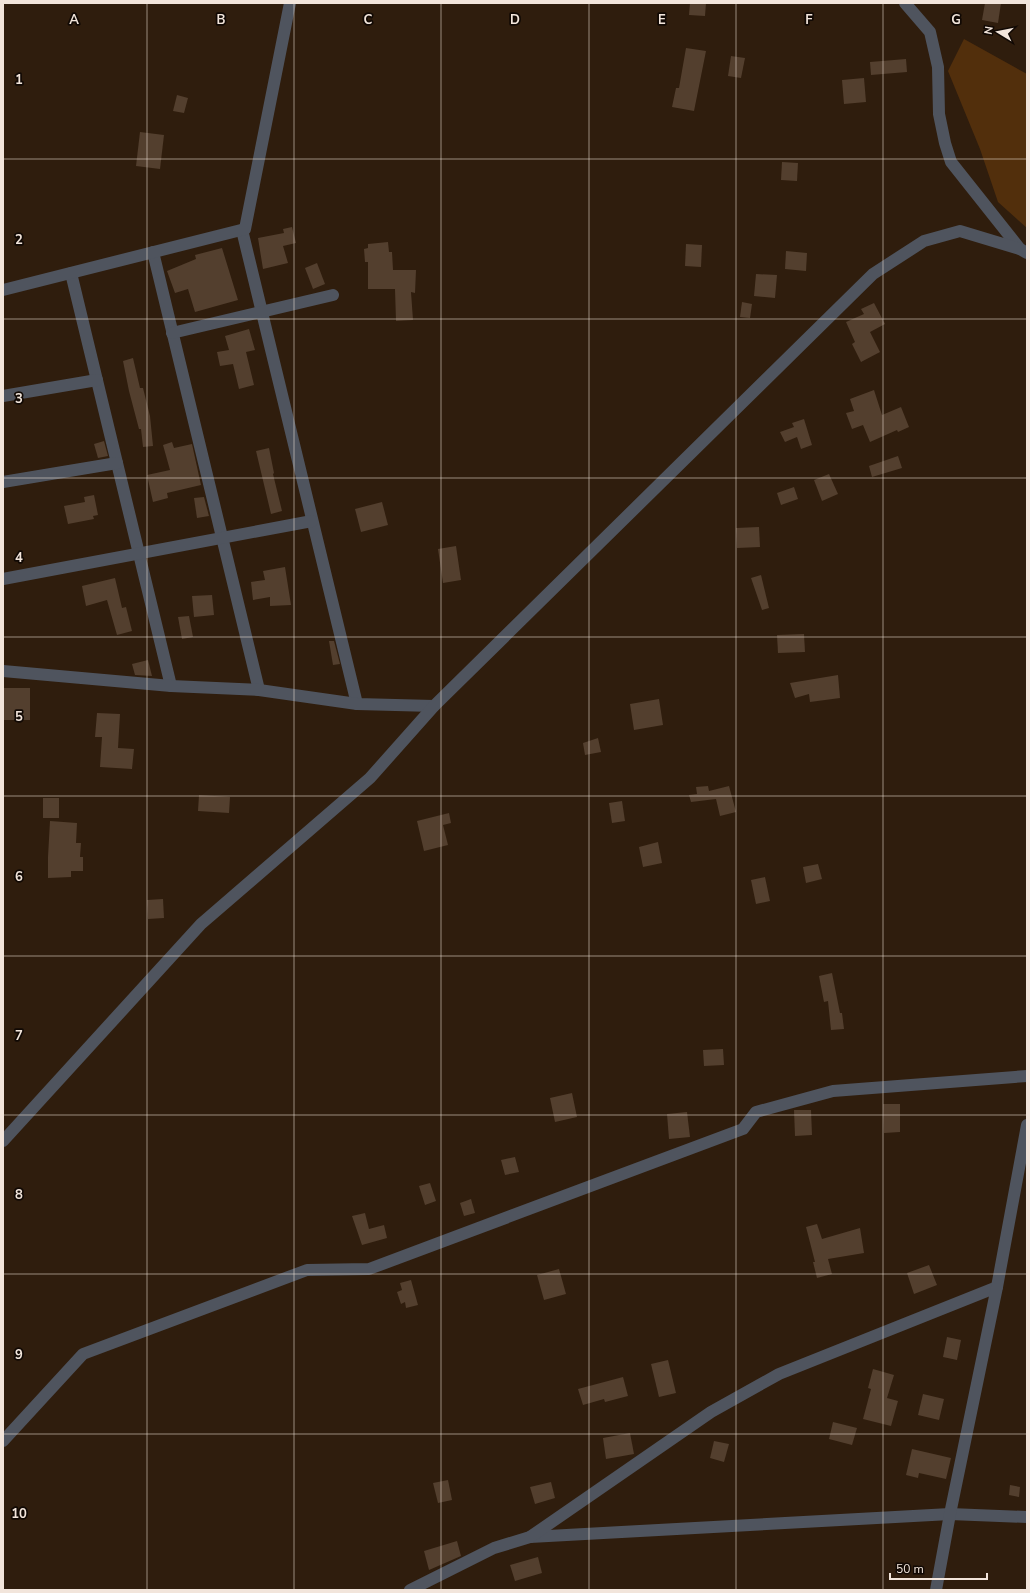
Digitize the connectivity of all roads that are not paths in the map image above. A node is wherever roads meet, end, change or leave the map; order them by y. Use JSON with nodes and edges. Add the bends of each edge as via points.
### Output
{"nodes":[{"id":1,"x":290,"y":3,"type":"edge"},
{"id":2,"x":905,"y":3,"type":"edge"},
{"id":3,"x":242,"y":230,"type":"junction"},
{"id":4,"x":1023,"y":251,"type":"edge"},
{"id":5,"x":153,"y":252,"type":"junction"},
{"id":6,"x":71,"y":273,"type":"junction"},
{"id":7,"x":3,"y":290,"type":"edge"},
{"id":8,"x":333,"y":295,"type":"dead end"},
{"id":9,"x":262,"y":312,"type":"junction"},
{"id":10,"x":172,"y":333,"type":"junction"},
{"id":11,"x":97,"y":380,"type":"junction"},
{"id":12,"x":3,"y":396,"type":"edge"},
{"id":13,"x":117,"y":463,"type":"junction"},
{"id":14,"x":3,"y":482,"type":"edge"},
{"id":15,"x":312,"y":522,"type":"junction"},
{"id":16,"x":222,"y":538,"type":"junction"},
{"id":17,"x":139,"y":554,"type":"junction"},
{"id":18,"x":3,"y":579,"type":"edge"},
{"id":19,"x":3,"y":671,"type":"edge"},
{"id":20,"x":171,"y":686,"type":"junction"},
{"id":21,"x":259,"y":690,"type":"junction"},
{"id":22,"x":356,"y":704,"type":"junction"},
{"id":23,"x":434,"y":706,"type":"junction"},
{"id":24,"x":1027,"y":1076,"type":"edge"},
{"id":25,"x":1027,"y":1125,"type":"edge"},
{"id":26,"x":3,"y":1141,"type":"edge"},
{"id":27,"x":997,"y":1287,"type":"junction"},
{"id":28,"x":3,"y":1441,"type":"edge"},
{"id":29,"x":950,"y":1514,"type":"junction"},
{"id":30,"x":1027,"y":1517,"type":"edge"},
{"id":31,"x":530,"y":1537,"type":"junction"},
{"id":32,"x":410,"y":1590,"type":"edge"},
{"id":33,"x":936,"y":1590,"type":"edge"}],
"edges":[{"from":1,"to":3,"type":"street","via":[[246,229]]},
{"from":2,"to":4,"type":"street","via":[[930,32],[938,67],[939,114],[951,162]]},
{"from":3,"to":5,"type":"street"},
{"from":3,"to":9,"type":"street"},
{"from":4,"to":23,"type":"street","via":[[960,231],[924,241],[873,274]]},
{"from":5,"to":6,"type":"street"},
{"from":5,"to":10,"type":"street"},
{"from":6,"to":7,"type":"street"},
{"from":6,"to":11,"type":"street"},
{"from":8,"to":9,"type":"street"},
{"from":9,"to":10,"type":"street"},
{"from":9,"to":15,"type":"street"},
{"from":10,"to":16,"type":"street"},
{"from":11,"to":12,"type":"street"},
{"from":11,"to":13,"type":"street"},
{"from":13,"to":14,"type":"street"},
{"from":13,"to":17,"type":"street"},
{"from":15,"to":16,"type":"street"},
{"from":15,"to":22,"type":"street"},
{"from":16,"to":17,"type":"street"},
{"from":16,"to":21,"type":"street"},
{"from":17,"to":18,"type":"street"},
{"from":17,"to":20,"type":"street"},
{"from":19,"to":20,"type":"street"},
{"from":20,"to":21,"type":"street"},
{"from":21,"to":22,"type":"street"},
{"from":22,"to":23,"type":"street"},
{"from":23,"to":26,"type":"street","via":[[370,778],[201,924]]},
{"from":24,"to":28,"type":"street","via":[[833,1091],[756,1112],[744,1129],[369,1269],[307,1270],[83,1354]]},
{"from":25,"to":27,"type":"street"},
{"from":27,"to":29,"type":"street"},
{"from":27,"to":31,"type":"street","via":[[779,1374],[710,1412]]},
{"from":29,"to":30,"type":"street"},
{"from":29,"to":31,"type":"street"},
{"from":29,"to":33,"type":"street"},
{"from":31,"to":32,"type":"street","via":[[494,1548]]}]}
